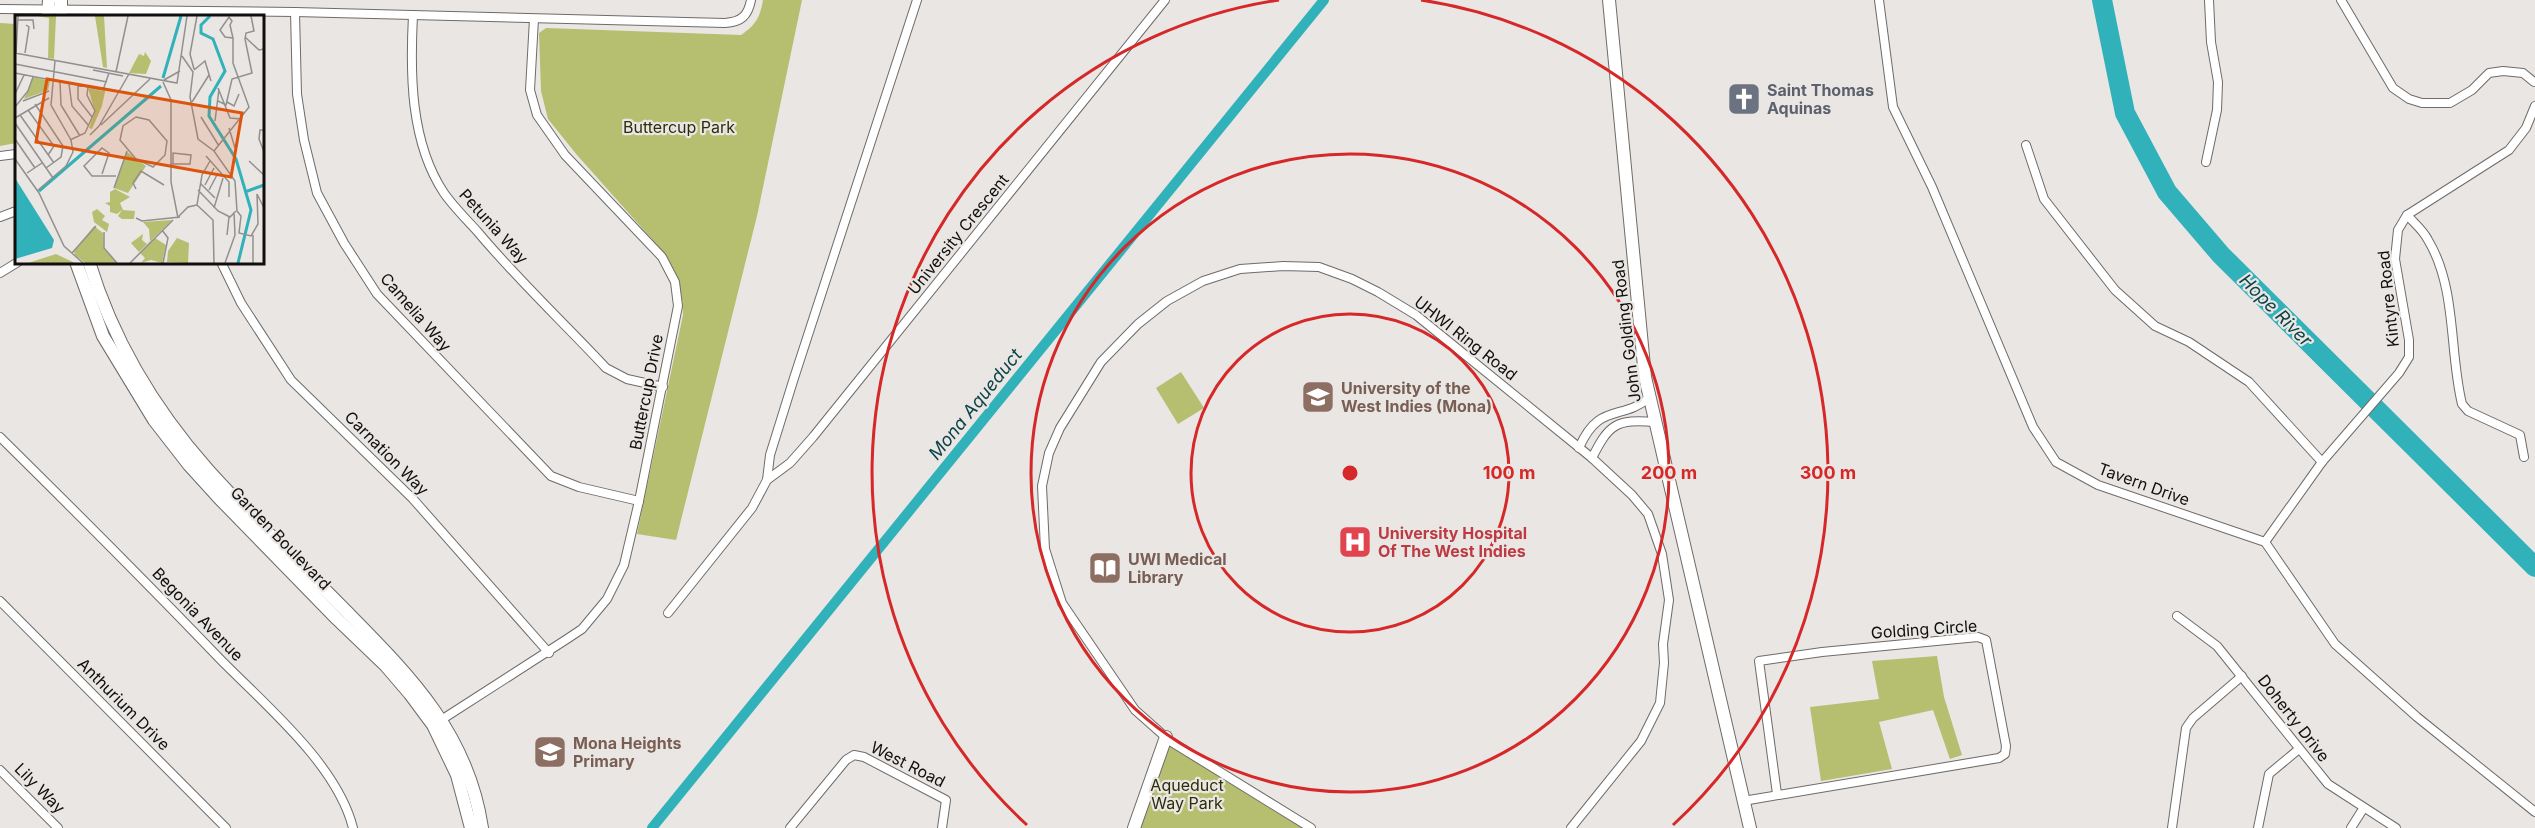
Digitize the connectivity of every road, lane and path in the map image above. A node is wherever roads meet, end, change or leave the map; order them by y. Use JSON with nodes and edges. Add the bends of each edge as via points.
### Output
{"nodes":[{"id":1,"x":751,"y":0,"type":"edge"},
{"id":2,"x":917,"y":0,"type":"edge"},
{"id":3,"x":1165,"y":0,"type":"edge"},
{"id":4,"x":1609,"y":0,"type":"edge"},
{"id":5,"x":1879,"y":0,"type":"edge"},
{"id":6,"x":2209,"y":0,"type":"edge"},
{"id":7,"x":2340,"y":0,"type":"edge"},
{"id":8,"x":0,"y":9,"type":"edge"},
{"id":9,"x":55,"y":9,"type":"edge"},
{"id":10,"x":295,"y":12,"type":"junction"},
{"id":11,"x":176,"y":13,"type":"edge"},
{"id":12,"x":413,"y":15,"type":"junction"},
{"id":13,"x":534,"y":20,"type":"junction"},
{"id":14,"x":2535,"y":82,"type":"edge"},
{"id":15,"x":2535,"y":106,"type":"edge"},
{"id":16,"x":2026,"y":145,"type":"dead end"},
{"id":17,"x":15,"y":154,"type":"edge"},
{"id":18,"x":0,"y":156,"type":"edge"},
{"id":19,"x":2206,"y":162,"type":"dead end"},
{"id":20,"x":15,"y":211,"type":"edge"},
{"id":21,"x":2407,"y":215,"type":"junction"},
{"id":22,"x":0,"y":217,"type":"edge"},
{"id":23,"x":15,"y":264,"type":"edge"},
{"id":24,"x":77,"y":264,"type":"edge"},
{"id":25,"x":90,"y":264,"type":"edge"},
{"id":26,"x":222,"y":264,"type":"edge"},
{"id":27,"x":0,"y":273,"type":"edge"},
{"id":28,"x":663,"y":387,"type":"junction"},
{"id":29,"x":1649,"y":398,"type":"junction"},
{"id":30,"x":1655,"y":422,"type":"junction"},
{"id":31,"x":0,"y":436,"type":"edge"},
{"id":32,"x":1579,"y":448,"type":"junction"},
{"id":33,"x":2524,"y":457,"type":"dead end"},
{"id":34,"x":1592,"y":458,"type":"junction"},
{"id":35,"x":2322,"y":462,"type":"junction"},
{"id":36,"x":767,"y":480,"type":"junction"},
{"id":37,"x":639,"y":501,"type":"junction"},
{"id":38,"x":2265,"y":542,"type":"junction"},
{"id":39,"x":0,"y":601,"type":"edge"},
{"id":40,"x":668,"y":613,"type":"dead end"},
{"id":41,"x":2177,"y":616,"type":"dead end"},
{"id":42,"x":549,"y":653,"type":"junction"},
{"id":43,"x":2242,"y":676,"type":"junction"},
{"id":44,"x":437,"y":722,"type":"junction"},
{"id":45,"x":1166,"y":737,"type":"junction"},
{"id":46,"x":2298,"y":749,"type":"junction"},
{"id":47,"x":0,"y":770,"type":"edge"},
{"id":48,"x":1777,"y":794,"type":"junction"},
{"id":49,"x":1743,"y":801,"type":"junction"},
{"id":50,"x":2363,"y":808,"type":"junction"},
{"id":51,"x":2535,"y":812,"type":"edge"},
{"id":52,"x":58,"y":828,"type":"edge"},
{"id":53,"x":226,"y":828,"type":"edge"},
{"id":54,"x":353,"y":828,"type":"edge"},
{"id":55,"x":471,"y":828,"type":"edge"},
{"id":56,"x":482,"y":828,"type":"edge"},
{"id":57,"x":790,"y":828,"type":"edge"},
{"id":58,"x":942,"y":828,"type":"edge"},
{"id":59,"x":1134,"y":828,"type":"edge"},
{"id":60,"x":1311,"y":828,"type":"edge"},
{"id":61,"x":1572,"y":828,"type":"edge"},
{"id":62,"x":1750,"y":828,"type":"edge"},
{"id":63,"x":2172,"y":828,"type":"edge"},
{"id":64,"x":2258,"y":828,"type":"edge"},
{"id":65,"x":2351,"y":828,"type":"edge"},
{"id":66,"x":2396,"y":828,"type":"edge"}],
"edges":[{"from":1,"to":13,"type":"street","via":[[746,15],[733,22]]},
{"from":2,"to":36,"type":"street","name":"University Crescent","via":[[781,419]]},
{"from":3,"to":36,"type":"street","name":"University Crescent","via":[[813,437],[790,463]]},
{"from":4,"to":29,"type":"street","name":"John Golding Road"},
{"from":5,"to":38,"type":"street","name":"Tavern Drive","via":[[1893,107],[1932,187],[2033,427],[2056,462],[2098,485]]},
{"from":6,"to":19,"type":"street","via":[[2218,82],[2217,110]]},
{"from":7,"to":14,"type":"street","via":[[2393,88],[2409,99],[2450,103],[2472,90],[2489,73],[2503,71],[2523,73]]},
{"from":8,"to":9,"type":"street"},
{"from":9,"to":11,"type":"street"},
{"from":10,"to":11,"type":"street"},
{"from":10,"to":12,"type":"street"},
{"from":10,"to":37,"type":"street","name":"Camelia Way","via":[[297,94],[317,193],[377,294],[551,476],[586,490]]},
{"from":12,"to":13,"type":"street"},
{"from":12,"to":28,"type":"street","name":"Petunia Way","via":[[411,51],[416,116],[426,154],[443,192],[606,368],[627,379]]},
{"from":13,"to":28,"type":"street","name":"Buttercup Drive","via":[[530,90],[537,115],[565,155],[662,257],[675,282],[678,306]]},
{"from":15,"to":21,"type":"street","via":[[2526,128],[2508,150]]},
{"from":16,"to":35,"type":"street","via":[[2044,199],[2115,290],[2155,326],[2189,342],[2249,382]]},
{"from":17,"to":18,"type":"street"},
{"from":20,"to":22,"type":"street"},
{"from":21,"to":33,"type":"street","via":[[2426,237],[2438,262],[2462,404],[2468,411],[2520,435]]},
{"from":21,"to":35,"type":"street","name":"Kintyre Road","via":[[2398,230],[2395,259],[2409,357]]},
{"from":23,"to":27,"type":"street"},
{"from":24,"to":44,"type":"street","name":"Garden Boulevard","via":[[103,336],[161,429],[219,498]]},
{"from":25,"to":44,"type":"street","name":"Garden Boulevard","via":[[111,326],[162,414],[209,471],[386,652]]},
{"from":26,"to":42,"type":"street","name":"Carnation Way","via":[[241,303],[291,380],[413,499]]},
{"from":28,"to":37,"type":"street","name":"Buttercup Drive"},
{"from":29,"to":30,"type":"street","name":"John Golding Road"},
{"from":29,"to":32,"type":"street","via":[[1643,404],[1602,418],[1588,431]]},
{"from":30,"to":34,"type":"street","via":[[1610,428]]},
{"from":30,"to":49,"type":"street","name":"John Golding Road"},
{"from":31,"to":54,"type":"street","name":"Begonia Avenue","via":[[306,748],[338,787]]},
{"from":32,"to":34,"type":"street","name":"UHWI Ring Road"},
{"from":32,"to":45,"type":"street","name":"UHWI Ring Road","via":[[1416,315],[1378,292],[1319,267],[1240,269],[1203,281],[1167,301],[1101,362],[1060,428],[1049,453],[1041,506],[1045,549],[1062,603],[1135,710]]},
{"from":34,"to":61,"type":"street","name":"UHWI Ring Road","via":[[1648,514],[1662,554],[1670,600],[1659,703],[1651,724]]},
{"from":35,"to":38,"type":"street","name":"Kintyre Road"},
{"from":36,"to":40,"type":"street","name":"University Crescent","via":[[752,508]]},
{"from":37,"to":42,"type":"street","name":"Buttercup Drive","via":[[624,565],[607,599],[582,629]]},
{"from":38,"to":51,"type":"street","via":[[2335,644],[2416,717]]},
{"from":39,"to":53,"type":"street","name":"Anthurium Drive"},
{"from":41,"to":43,"type":"street","name":"Doherty Drive","via":[[2217,646]]},
{"from":42,"to":44,"type":"street","name":"Buttercup Drive"},
{"from":43,"to":46,"type":"street","name":"Doherty Drive"},
{"from":43,"to":63,"type":"street","via":[[2186,728]]},
{"from":44,"to":55,"type":"street","name":"Garden Boulevard"},
{"from":44,"to":56,"type":"street","name":"Garden Boulevard","via":[[471,781]]},
{"from":45,"to":59,"type":"street"},
{"from":45,"to":60,"type":"street","name":"UHWI Ring Road"},
{"from":46,"to":50,"type":"street","name":"Doherty Drive","via":[[2328,784]]},
{"from":46,"to":64,"type":"street","via":[[2269,774]]},
{"from":47,"to":52,"type":"street","name":"Lily Way"},
{"from":48,"to":48,"type":"street","name":"Golding Circle","via":[[2005,754],[1986,640],[1842,650],[1760,661]]},
{"from":48,"to":49,"type":"street","name":"Golding Circle"},
{"from":49,"to":62,"type":"street","name":"John Golding Road"},
{"from":50,"to":65,"type":"street"},
{"from":50,"to":66,"type":"street","name":"Doherty Drive"},
{"from":57,"to":58,"type":"street","name":"West Road","via":[[854,755],[946,800]]}]}
